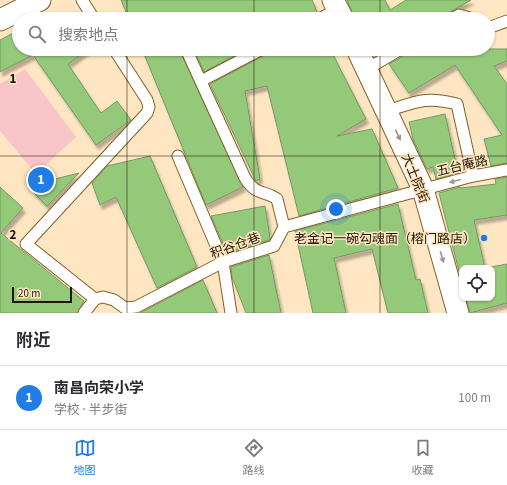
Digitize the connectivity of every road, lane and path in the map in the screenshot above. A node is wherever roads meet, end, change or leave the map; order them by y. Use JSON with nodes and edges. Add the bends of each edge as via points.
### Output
{"nodes":[{"id":1,"x":40,"y":0,"type":"edge"},
{"id":2,"x":82,"y":0,"type":"edge"},
{"id":3,"x":16,"y":12,"type":"edge"},
{"id":4,"x":90,"y":12,"type":"edge"},
{"id":5,"x":12,"y":14,"type":"edge"},
{"id":6,"x":0,"y":20,"type":"edge"},
{"id":7,"x":507,"y":21,"type":"edge"},
{"id":8,"x":495,"y":25,"type":"edge"},
{"id":9,"x":118,"y":56,"type":"edge"},
{"id":10,"x":189,"y":56,"type":"edge"},
{"id":11,"x":249,"y":56,"type":"edge"},
{"id":12,"x":360,"y":56,"type":"edge"},
{"id":13,"x":389,"y":56,"type":"edge"},
{"id":14,"x":367,"y":69,"type":"junction"},
{"id":15,"x":201,"y":81,"type":"junction"},
{"id":16,"x":387,"y":111,"type":"junction"},
{"id":17,"x":178,"y":156,"type":"dead end"},
{"id":18,"x":507,"y":170,"type":"edge"},
{"id":19,"x":473,"y":176,"type":"junction"},
{"id":20,"x":423,"y":189,"type":"junction"},
{"id":21,"x":284,"y":227,"type":"junction"},
{"id":22,"x":222,"y":262,"type":"junction"},
{"id":23,"x":95,"y":299,"type":"junction"},
{"id":24,"x":84,"y":313,"type":"edge"},
{"id":25,"x":231,"y":313,"type":"edge"},
{"id":26,"x":458,"y":313,"type":"edge"}],
"edges":[{"from":1,"to":3,"type":"street"},
{"from":2,"to":4,"type":"lane"},
{"from":5,"to":6,"type":"street"},
{"from":7,"to":8,"type":"lane"},
{"from":9,"to":23,"type":"lane","via":[[146,100],[149,107],[147,113],[26,244]]},
{"from":10,"to":15,"type":"lane"},
{"from":11,"to":15,"type":"lane"},
{"from":12,"to":14,"type":"street","name":"大士院街"},
{"from":13,"to":14,"type":"lane"},
{"from":14,"to":16,"type":"street","name":"大士院街"},
{"from":15,"to":21,"type":"lane","via":[[245,178],[258,192],[277,199]]},
{"from":16,"to":19,"type":"lane","via":[[427,99],[457,104]]},
{"from":16,"to":20,"type":"street","name":"大士院街","one_way":true},
{"from":17,"to":22,"type":"lane"},
{"from":18,"to":19,"type":"lane","name":"五台庵路"},
{"from":19,"to":20,"type":"lane","name":"五台庵路","one_way":true},
{"from":20,"to":21,"type":"lane"},
{"from":20,"to":26,"type":"street","name":"大士院街","one_way":true},
{"from":21,"to":22,"type":"lane","name":"积谷仓巷","via":[[274,246]]},
{"from":22,"to":23,"type":"lane","name":"积谷仓巷","via":[[136,307],[125,308],[114,300],[103,297]]},
{"from":22,"to":25,"type":"lane"},
{"from":23,"to":24,"type":"lane"}]}
